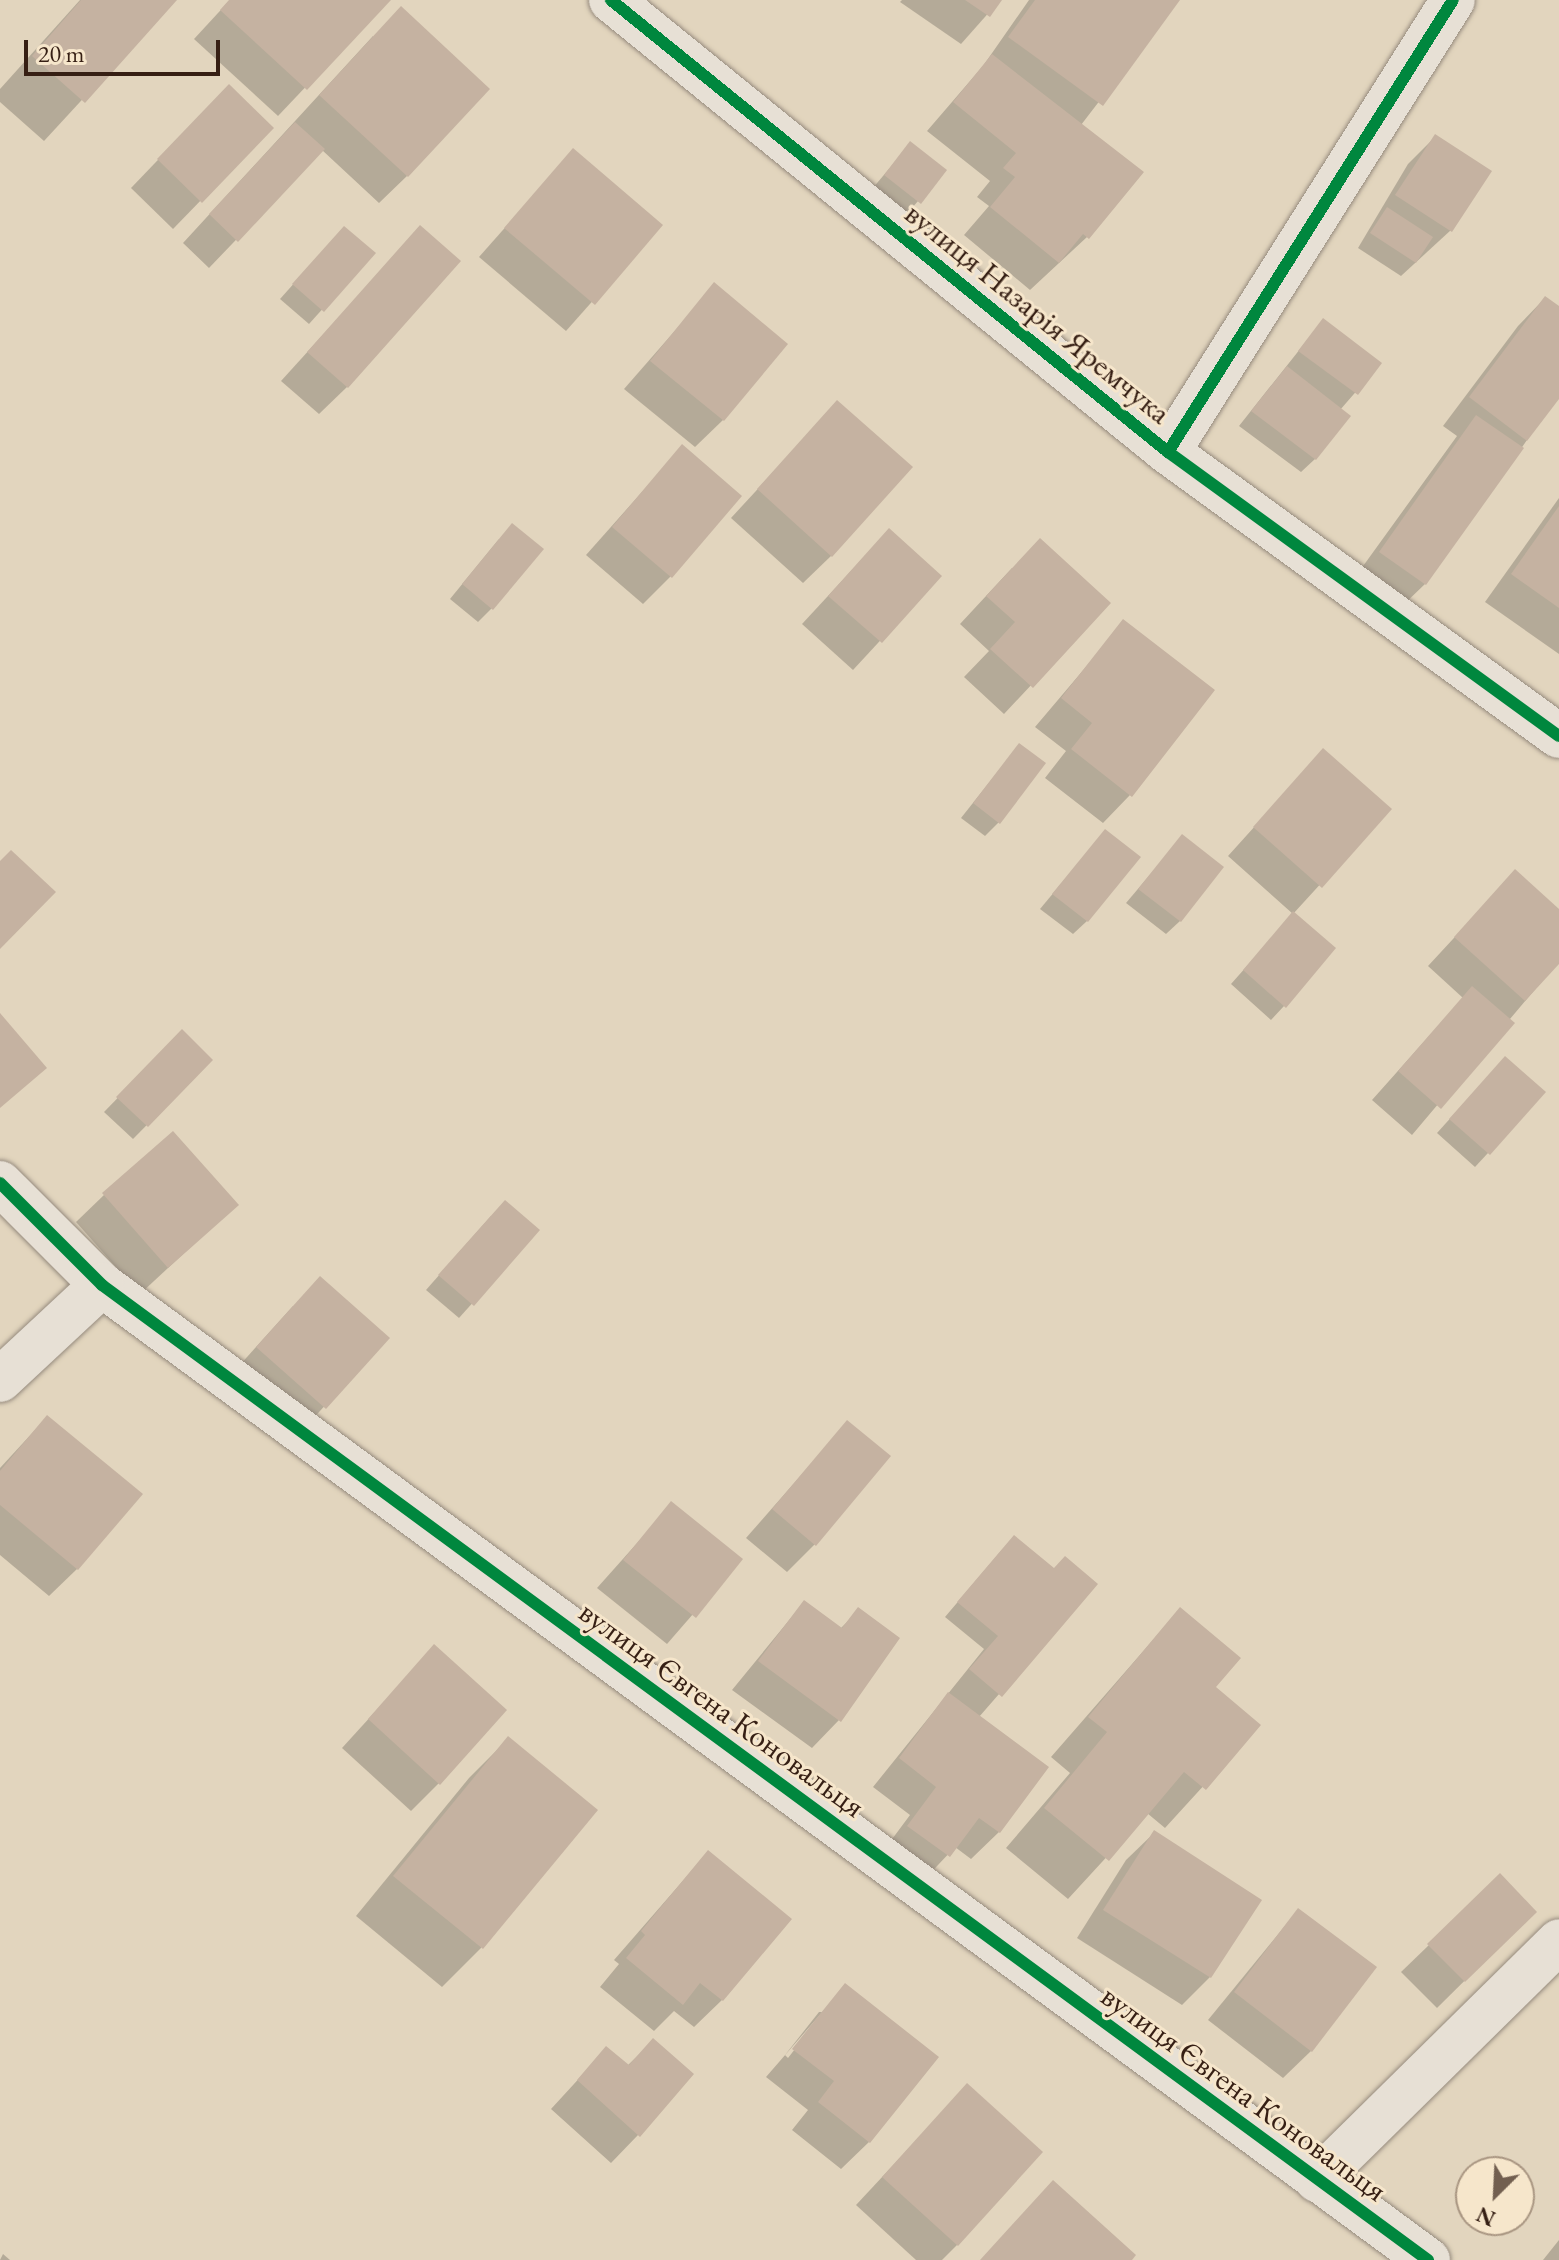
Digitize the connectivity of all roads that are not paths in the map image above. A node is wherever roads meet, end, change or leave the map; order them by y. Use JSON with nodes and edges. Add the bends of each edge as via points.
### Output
{"nodes":[{"id":1,"x":611,"y":0,"type":"edge"},
{"id":2,"x":1453,"y":0,"type":"edge"},
{"id":3,"x":1168,"y":452,"type":"junction"},
{"id":4,"x":1559,"y":736,"type":"edge"},
{"id":5,"x":0,"y":1183,"type":"edge"},
{"id":6,"x":102,"y":1285,"type":"junction"},
{"id":7,"x":0,"y":1380,"type":"edge"},
{"id":8,"x":1559,"y":1941,"type":"edge"},
{"id":9,"x":1317,"y":2180,"type":"junction"},
{"id":10,"x":1428,"y":2260,"type":"edge"}],
"edges":[{"from":1,"to":3,"type":"street","name":"вулиця Назарія Яремчука"},
{"from":2,"to":3,"type":"street"},
{"from":3,"to":4,"type":"street","name":"вулиця Назарія Яремчука"},
{"from":5,"to":6,"type":"street","name":"вулиця Євгена Коновальця"},
{"from":6,"to":7,"type":"street"},
{"from":6,"to":9,"type":"street","name":"вулиця Євгена Коновальця"},
{"from":8,"to":9,"type":"street"},
{"from":9,"to":10,"type":"street","name":"вулиця Євгена Коновальця"}]}
